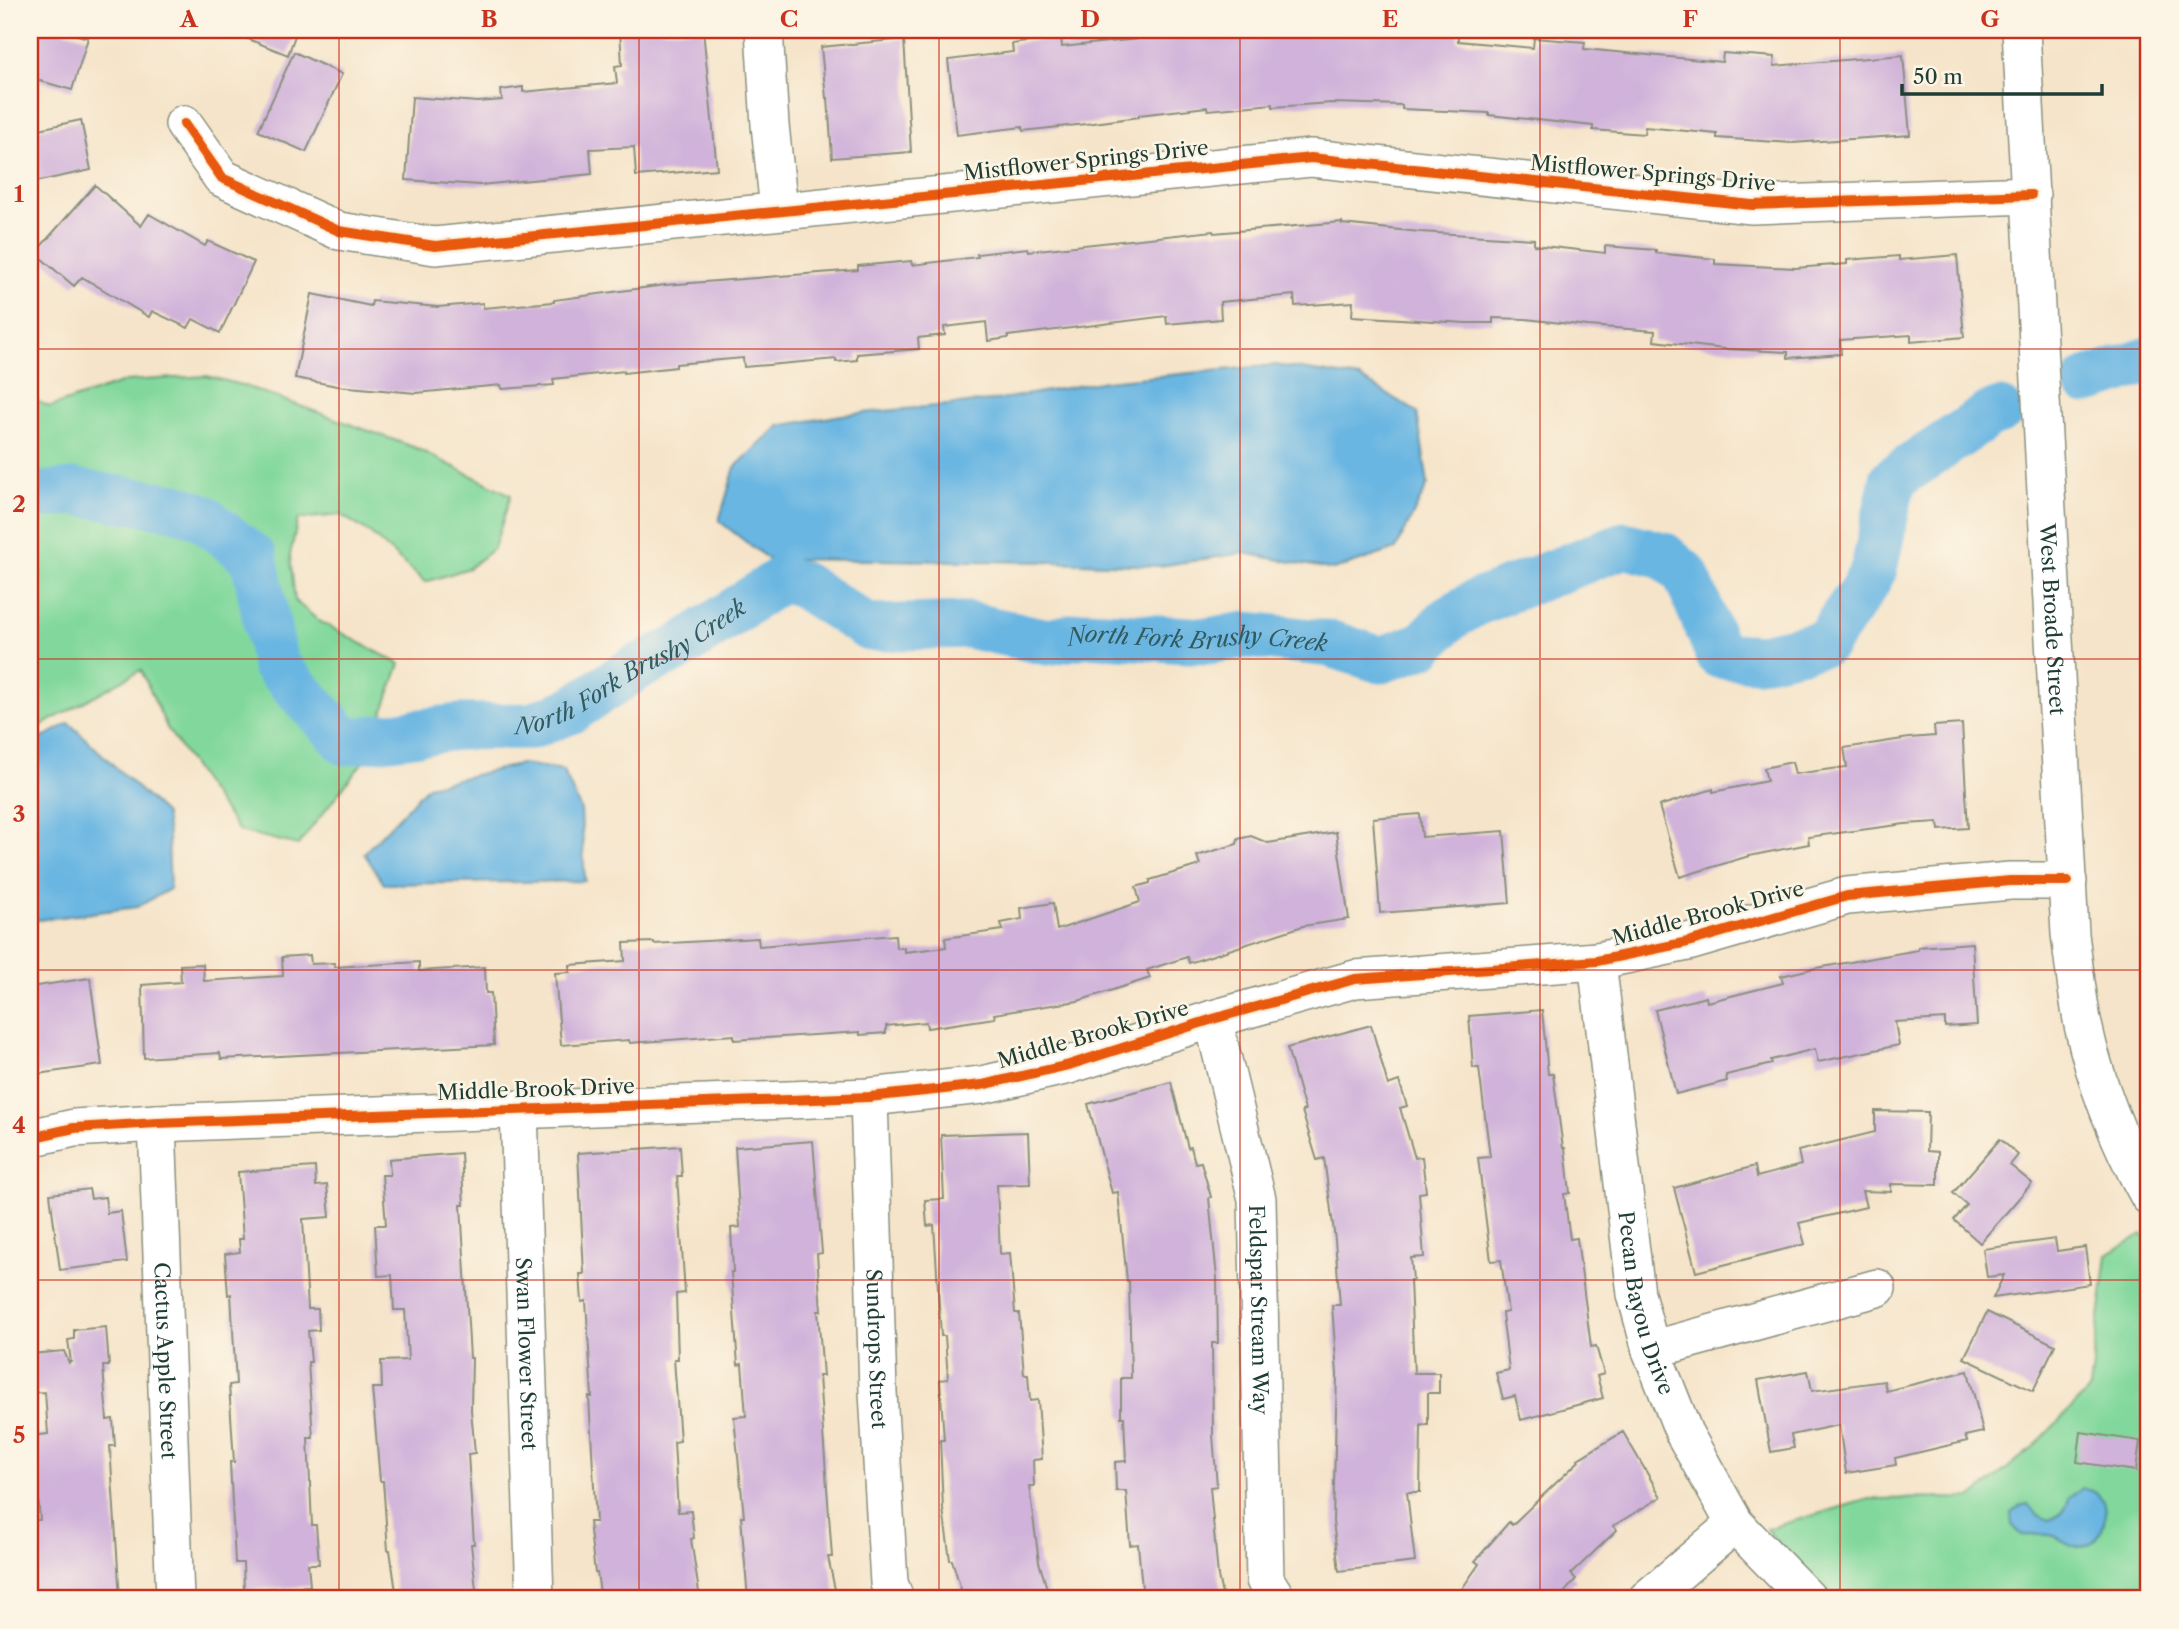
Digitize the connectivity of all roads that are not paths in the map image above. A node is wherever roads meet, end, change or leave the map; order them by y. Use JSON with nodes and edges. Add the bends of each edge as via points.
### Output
{"nodes":[{"id":1,"x":764,"y":30,"type":"edge"},
{"id":2,"x":2021,"y":30,"type":"edge"},
{"id":3,"x":184,"y":124,"type":"dead end"},
{"id":4,"x":2031,"y":195,"type":"junction"},
{"id":5,"x":779,"y":210,"type":"junction"},
{"id":6,"x":2068,"y":881,"type":"junction"},
{"id":7,"x":1597,"y":961,"type":"junction"},
{"id":8,"x":1213,"y":1019,"type":"junction"},
{"id":9,"x":869,"y":1097,"type":"junction"},
{"id":10,"x":519,"y":1109,"type":"junction"},
{"id":11,"x":156,"y":1123,"type":"junction"},
{"id":12,"x":30,"y":1138,"type":"edge"},
{"id":13,"x":2149,"y":1196,"type":"edge"},
{"id":14,"x":1877,"y":1288,"type":"dead end"},
{"id":15,"x":1651,"y":1350,"type":"junction"},
{"id":16,"x":1735,"y":1524,"type":"junction"},
{"id":17,"x":175,"y":1599,"type":"edge"},
{"id":18,"x":535,"y":1599,"type":"edge"},
{"id":19,"x":895,"y":1599,"type":"edge"},
{"id":20,"x":1277,"y":1599,"type":"edge"},
{"id":21,"x":1647,"y":1599,"type":"edge"},
{"id":22,"x":1808,"y":1599,"type":"edge"}],
"edges":[{"from":1,"to":5,"type":"street"},
{"from":2,"to":4,"type":"street","name":"West Broade Street"},
{"from":3,"to":5,"type":"street","name":"Mistflower Springs Drive","via":[[222,178],[339,231],[435,246]]},
{"from":4,"to":5,"type":"street","name":"Mistflower Springs Drive","via":[[1752,205],[1311,158]]},
{"from":4,"to":6,"type":"street","name":"West Broade Street"},
{"from":6,"to":7,"type":"street","name":"Middle Brook Drive","via":[[2010,881],[1847,895],[1688,942]]},
{"from":6,"to":13,"type":"street","name":"West Broade Street","via":[[2076,979],[2093,1064],[2126,1154]]},
{"from":7,"to":8,"type":"street","name":"Middle Brook Drive","via":[[1355,979]]},
{"from":7,"to":15,"type":"street","name":"Pecan Bayou Drive","via":[[1636,1294]]},
{"from":8,"to":9,"type":"street","name":"Middle Brook Drive","via":[[1069,1065],[982,1084]]},
{"from":8,"to":20,"type":"street","name":"Feldspar Stream Way","via":[[1257,1199],[1265,1580]]},
{"from":9,"to":10,"type":"street","name":"Middle Brook Drive"},
{"from":9,"to":19,"type":"street","name":"Sundrops Street","via":[[880,1419],[889,1583]]},
{"from":10,"to":11,"type":"street","name":"Middle Brook Drive"},
{"from":10,"to":18,"type":"street","name":"Swan Flower Street"},
{"from":11,"to":12,"type":"street","name":"Middle Brook Drive","via":[[74,1128]]},
{"from":11,"to":17,"type":"street","name":"Cactus Apple Street"},
{"from":14,"to":15,"type":"street"},
{"from":15,"to":16,"type":"street","name":"Pecan Bayou Drive","via":[[1684,1433]]},
{"from":16,"to":21,"type":"street"},
{"from":16,"to":22,"type":"street","name":"Pecan Bayou Drive"}]}
